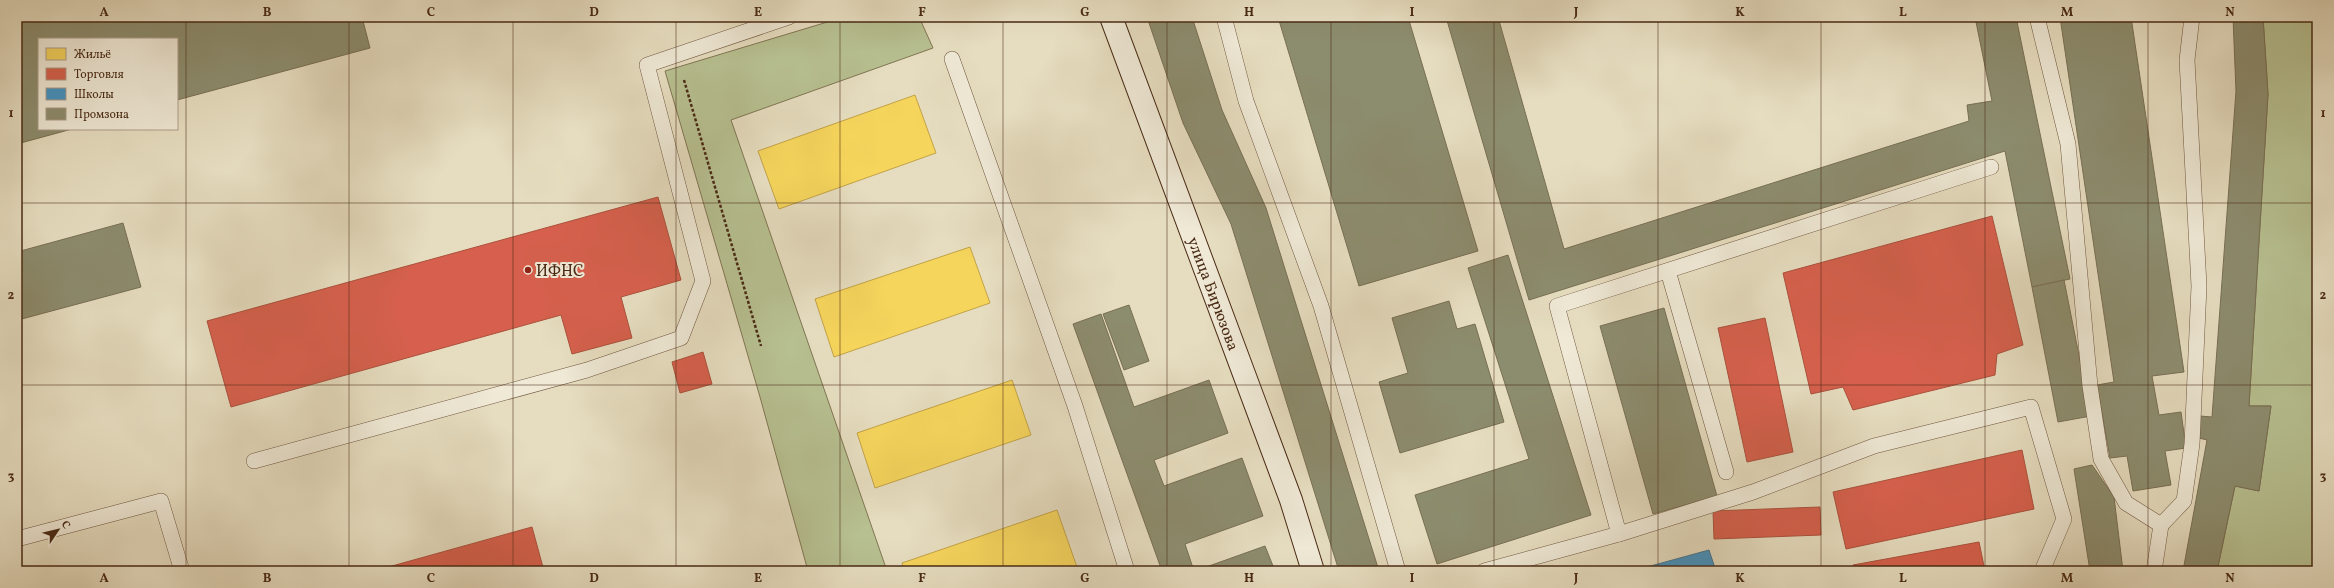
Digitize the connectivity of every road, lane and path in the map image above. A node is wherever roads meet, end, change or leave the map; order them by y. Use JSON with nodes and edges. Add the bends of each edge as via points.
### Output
{"nodes":[{"id":1,"x":789,"y":17,"type":"edge"},
{"id":2,"x":1111,"y":17,"type":"edge"},
{"id":3,"x":1224,"y":17,"type":"edge"},
{"id":4,"x":2037,"y":17,"type":"edge"},
{"id":5,"x":2192,"y":17,"type":"edge"},
{"id":6,"x":676,"y":54,"type":"junction"},
{"id":7,"x":952,"y":58,"type":"dead end"},
{"id":8,"x":1991,"y":167,"type":"dead end"},
{"id":9,"x":1668,"y":271,"type":"junction"},
{"id":10,"x":761,"y":346,"type":"dead end"},
{"id":11,"x":254,"y":461,"type":"dead end"},
{"id":12,"x":1726,"y":472,"type":"dead end"},
{"id":13,"x":2161,"y":525,"type":"junction"},
{"id":14,"x":1619,"y":534,"type":"junction"},
{"id":15,"x":17,"y":539,"type":"edge"},
{"id":16,"x":182,"y":571,"type":"edge"},
{"id":17,"x":1127,"y":571,"type":"edge"},
{"id":18,"x":1314,"y":571,"type":"edge"},
{"id":19,"x":1398,"y":571,"type":"edge"},
{"id":20,"x":1484,"y":571,"type":"edge"},
{"id":21,"x":2042,"y":571,"type":"edge"},
{"id":22,"x":2154,"y":571,"type":"edge"}],
"edges":[{"from":1,"to":6,"type":"lane"},
{"from":2,"to":18,"type":"main road","name":"улица Бирюзова","via":[[1291,500]]},
{"from":3,"to":19,"type":"lane","via":[[1246,100],[1321,306]]},
{"from":4,"to":13,"type":"lane","via":[[2068,144],[2090,386],[2101,459],[2126,503]]},
{"from":5,"to":13,"type":"lane","via":[[2187,60],[2199,286],[2192,444],[2184,501]]},
{"from":6,"to":10,"type":"path"},
{"from":6,"to":11,"type":"lane","via":[[647,64],[703,281],[681,338],[587,370]]},
{"from":7,"to":17,"type":"lane","via":[[1075,406]]},
{"from":8,"to":9,"type":"lane"},
{"from":9,"to":12,"type":"lane"},
{"from":9,"to":14,"type":"lane","via":[[1557,306]]},
{"from":13,"to":22,"type":"lane"},
{"from":14,"to":20,"type":"lane"},
{"from":14,"to":21,"type":"lane","via":[[1753,492],[1874,446],[2031,406],[2064,519]]},
{"from":15,"to":16,"type":"lane","via":[[161,501]]}]}
